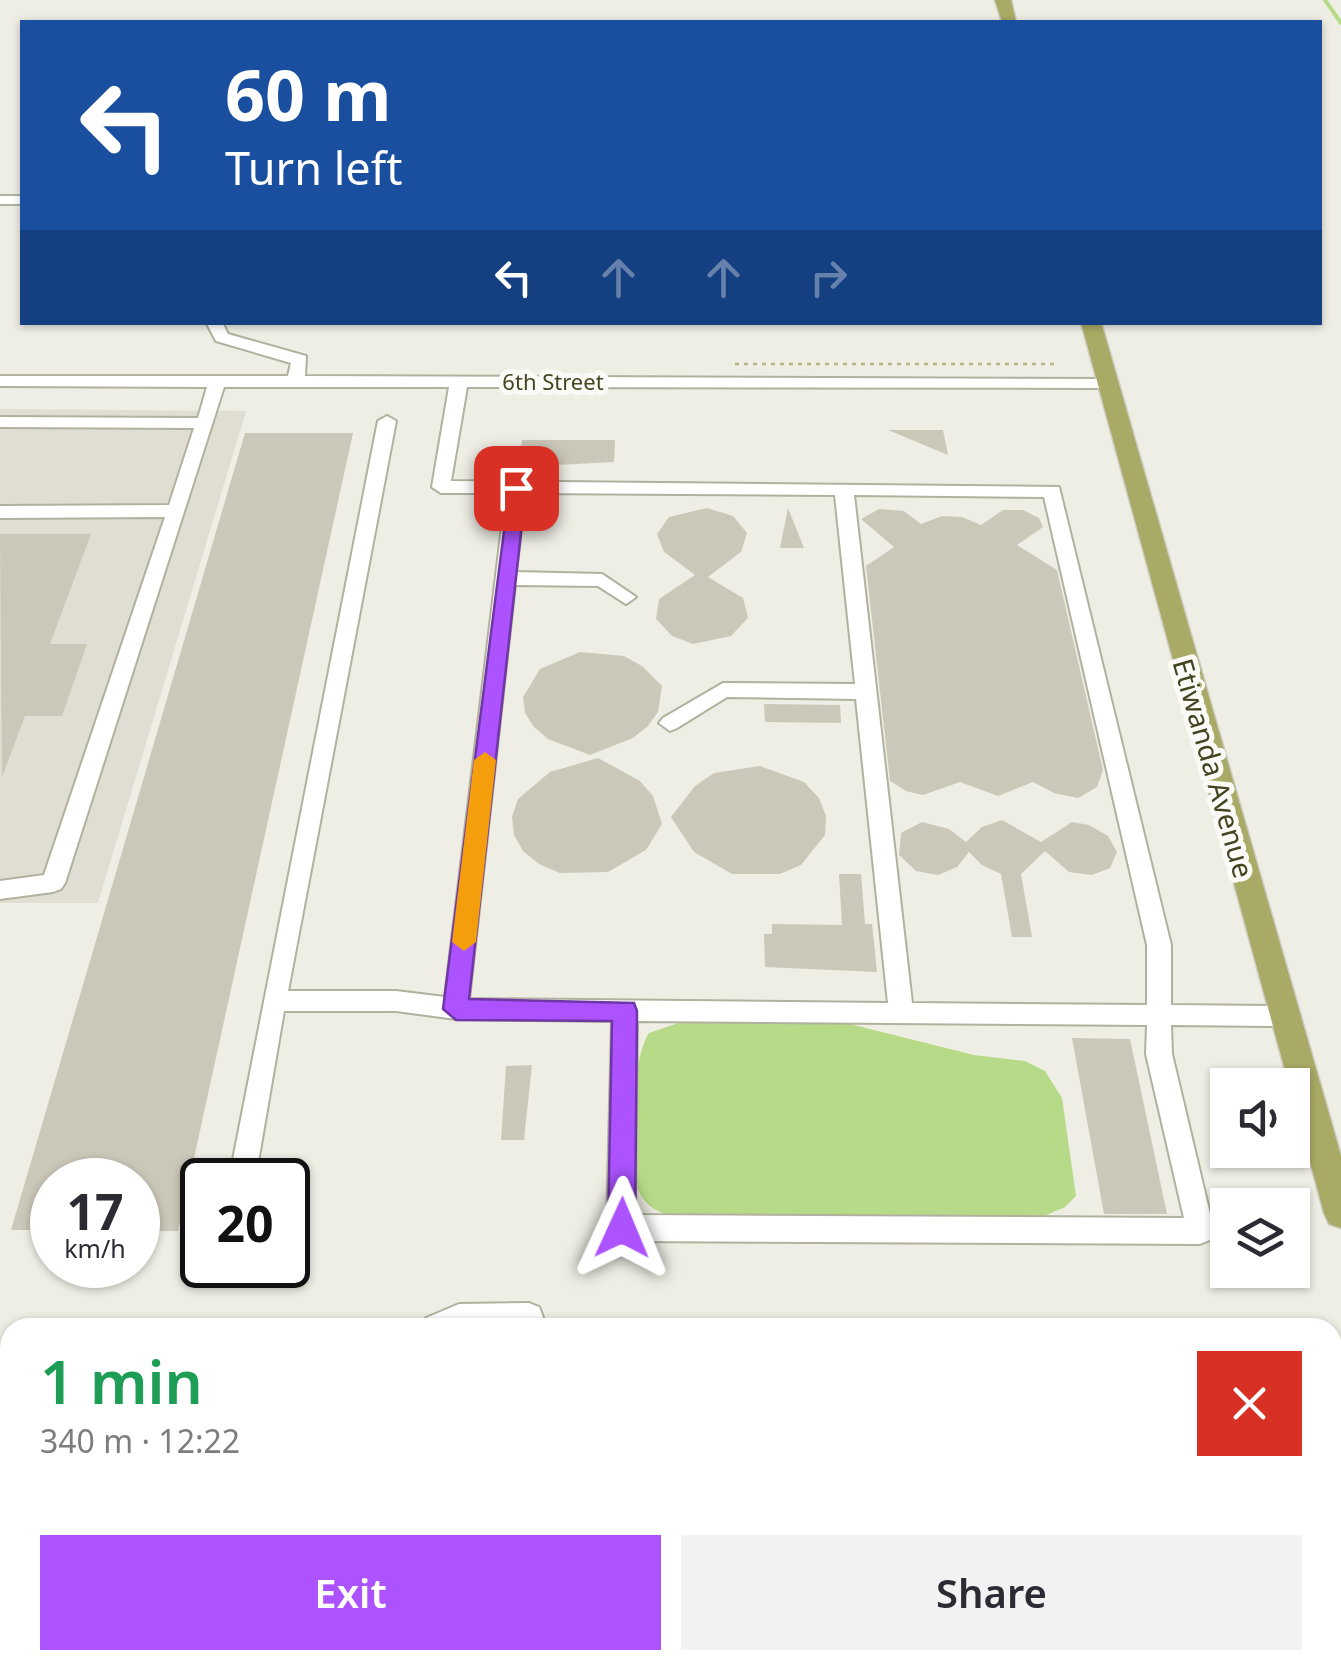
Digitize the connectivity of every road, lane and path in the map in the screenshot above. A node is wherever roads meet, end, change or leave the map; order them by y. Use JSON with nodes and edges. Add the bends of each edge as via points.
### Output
{"nodes":[{"id":1,"x":216,"y":325,"type":"edge"},
{"id":2,"x":1091,"y":325,"type":"edge"},
{"id":3,"x":0,"y":381,"type":"edge"},
{"id":4,"x":459,"y":381,"type":"junction"},
{"id":5,"x":217,"y":382,"type":"junction"},
{"id":6,"x":295,"y":382,"type":"junction"},
{"id":7,"x":1105,"y":383,"type":"junction"},
{"id":8,"x":387,"y":420,"type":"dead end"},
{"id":9,"x":0,"y":422,"type":"edge"},
{"id":10,"x":205,"y":423,"type":"junction"},
{"id":11,"x":516,"y":488,"type":"junction"},
{"id":12,"x":844,"y":490,"type":"junction"},
{"id":13,"x":176,"y":511,"type":"junction"},
{"id":14,"x":0,"y":512,"type":"edge"},
{"id":15,"x":506,"y":578,"type":"junction"},
{"id":16,"x":626,"y":597,"type":"dead end"},
{"id":17,"x":866,"y":692,"type":"junction"},
{"id":18,"x":670,"y":724,"type":"dead end"},
{"id":19,"x":0,"y":890,"type":"edge"},
{"id":20,"x":274,"y":1001,"type":"junction"},
{"id":21,"x":456,"y":1009,"type":"junction"},
{"id":22,"x":625,"y":1011,"type":"junction"},
{"id":23,"x":901,"y":1013,"type":"junction"},
{"id":24,"x":1159,"y":1014,"type":"junction"},
{"id":25,"x":1285,"y":1016,"type":"junction"},
{"id":26,"x":246,"y":1158,"type":"edge"},
{"id":27,"x":1341,"y":1213,"type":"edge"},
{"id":28,"x":530,"y":1316,"type":"dead end"},
{"id":29,"x":460,"y":1318,"type":"edge"}],
"edges":[{"from":1,"to":6,"type":"street","via":[[222,337],[300,360]]},
{"from":2,"to":7,"type":"main road","name":"Etiwanda Avenue"},
{"from":3,"to":5,"type":"street","name":"6th Street"},
{"from":4,"to":6,"type":"street","name":"6th Street"},
{"from":4,"to":7,"type":"street","name":"6th Street"},
{"from":4,"to":11,"type":"street","via":[[441,487]]},
{"from":5,"to":6,"type":"street","name":"6th Street"},
{"from":5,"to":10,"type":"street"},
{"from":7,"to":25,"type":"main road","name":"Etiwanda Avenue"},
{"from":8,"to":20,"type":"street"},
{"from":9,"to":10,"type":"street"},
{"from":10,"to":13,"type":"street"},
{"from":11,"to":12,"type":"street"},
{"from":11,"to":15,"type":"street"},
{"from":12,"to":17,"type":"street"},
{"from":12,"to":24,"type":"street","via":[[1052,491],[1159,946]]},
{"from":13,"to":14,"type":"street"},
{"from":13,"to":19,"type":"street","via":[[53,883]]},
{"from":15,"to":16,"type":"street","via":[[602,580]]},
{"from":15,"to":21,"type":"street"},
{"from":17,"to":18,"type":"street","via":[[723,690]]},
{"from":17,"to":23,"type":"street"},
{"from":20,"to":21,"type":"street","via":[[396,1001]]},
{"from":20,"to":26,"type":"street"},
{"from":21,"to":22,"type":"street"},
{"from":22,"to":23,"type":"street"},
{"from":22,"to":24,"type":"street","via":[[622,1228],[1200,1231],[1159,1054]]},
{"from":23,"to":24,"type":"street"},
{"from":24,"to":25,"type":"street"},
{"from":25,"to":27,"type":"main road","name":"Etiwanda Avenue"},
{"from":28,"to":29,"type":"street"}]}
